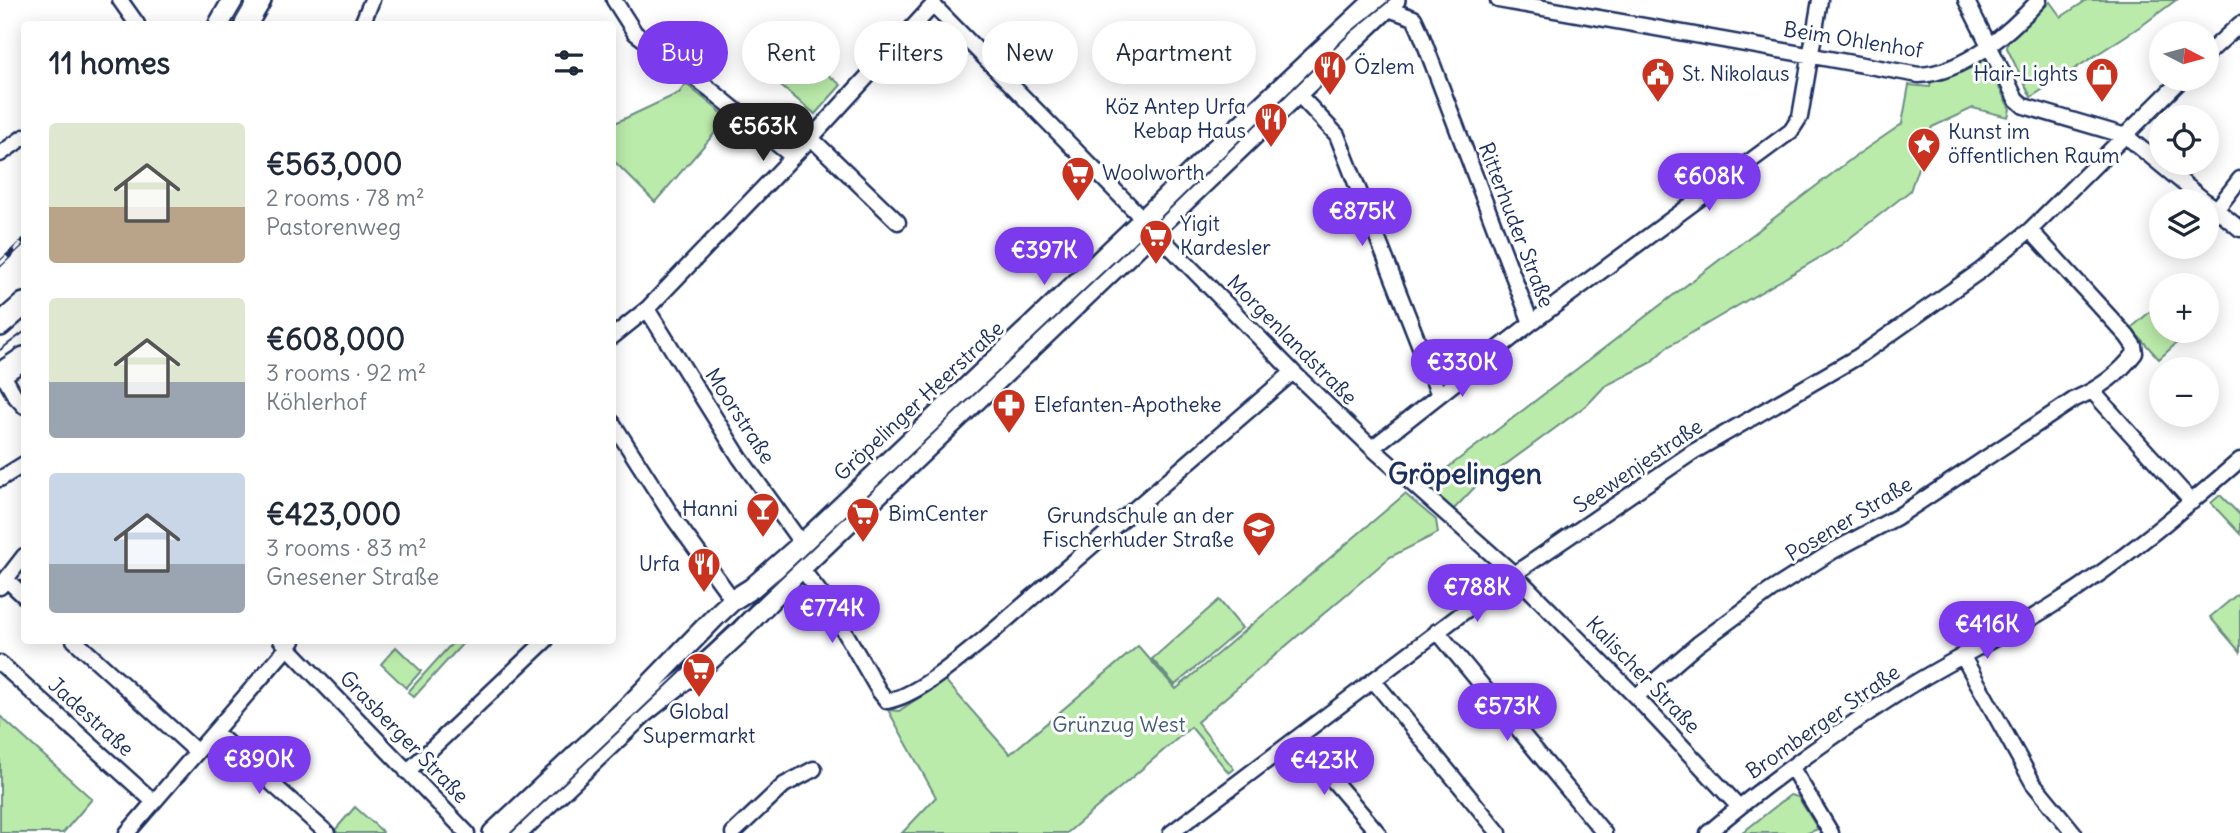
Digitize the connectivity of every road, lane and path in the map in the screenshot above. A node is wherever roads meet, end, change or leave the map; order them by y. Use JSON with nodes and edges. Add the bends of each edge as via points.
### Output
{"nodes":[{"id":1,"x":120,"y":0,"type":"edge"},
{"id":2,"x":234,"y":0,"type":"edge"},
{"id":3,"x":260,"y":0,"type":"edge"},
{"id":4,"x":372,"y":0,"type":"edge"},
{"id":5,"x":614,"y":0,"type":"edge"},
{"id":6,"x":1498,"y":0,"type":"edge"},
{"id":7,"x":1820,"y":0,"type":"edge"},
{"id":8,"x":1966,"y":0,"type":"edge"},
{"id":9,"x":2039,"y":0,"type":"edge"},
{"id":10,"x":934,"y":3,"type":"edge"},
{"id":11,"x":1386,"y":3,"type":"edge"},
{"id":12,"x":135,"y":21,"type":"edge"},
{"id":13,"x":222,"y":21,"type":"edge"},
{"id":14,"x":248,"y":21,"type":"edge"},
{"id":15,"x":363,"y":21,"type":"edge"},
{"id":16,"x":2240,"y":24,"type":"edge"},
{"id":17,"x":2219,"y":43,"type":"edge"},
{"id":18,"x":1989,"y":46,"type":"junction"},
{"id":19,"x":1810,"y":55,"type":"junction"},
{"id":20,"x":2170,"y":91,"type":"edge"},
{"id":21,"x":1297,"y":93,"type":"junction"},
{"id":22,"x":2126,"y":136,"type":"junction"},
{"id":23,"x":811,"y":138,"type":"junction"},
{"id":24,"x":21,"y":139,"type":"edge"},
{"id":25,"x":0,"y":154,"type":"edge"},
{"id":26,"x":793,"y":157,"type":"junction"},
{"id":27,"x":2240,"y":179,"type":"edge"},
{"id":28,"x":2191,"y":189,"type":"edge"},
{"id":29,"x":2219,"y":196,"type":"edge"},
{"id":30,"x":2219,"y":212,"type":"edge"},
{"id":31,"x":898,"y":222,"type":"dead end"},
{"id":32,"x":1149,"y":225,"type":"junction"},
{"id":33,"x":2240,"y":229,"type":"edge"},
{"id":34,"x":2030,"y":230,"type":"junction"},
{"id":35,"x":21,"y":307,"type":"edge"},
{"id":36,"x":647,"y":309,"type":"junction"},
{"id":37,"x":1531,"y":323,"type":"junction"},
{"id":38,"x":0,"y":325,"type":"edge"},
{"id":39,"x":616,"y":334,"type":"edge"},
{"id":40,"x":21,"y":360,"type":"edge"},
{"id":41,"x":1293,"y":372,"type":"junction"},
{"id":42,"x":1,"y":374,"type":"edge"},
{"id":43,"x":2093,"y":391,"type":"junction"},
{"id":44,"x":1439,"y":395,"type":"junction"},
{"id":45,"x":21,"y":403,"type":"edge"},
{"id":46,"x":616,"y":428,"type":"edge"},
{"id":47,"x":1372,"y":448,"type":"junction"},
{"id":48,"x":2240,"y":460,"type":"edge"},
{"id":49,"x":21,"y":466,"type":"edge"},
{"id":50,"x":0,"y":480,"type":"edge"},
{"id":51,"x":2192,"y":502,"type":"junction"},
{"id":52,"x":802,"y":544,"type":"junction"},
{"id":53,"x":21,"y":560,"type":"edge"},
{"id":54,"x":801,"y":568,"type":"junction"},
{"id":55,"x":1514,"y":575,"type":"junction"},
{"id":56,"x":3,"y":583,"type":"edge"},
{"id":57,"x":21,"y":594,"type":"edge"},
{"id":58,"x":733,"y":600,"type":"junction"},
{"id":59,"x":1437,"y":631,"type":"junction"},
{"id":60,"x":78,"y":644,"type":"edge"},
{"id":61,"x":286,"y":644,"type":"edge"},
{"id":62,"x":290,"y":644,"type":"edge"},
{"id":63,"x":542,"y":644,"type":"edge"},
{"id":64,"x":1962,"y":655,"type":"junction"},
{"id":65,"x":0,"y":663,"type":"edge"},
{"id":66,"x":1373,"y":680,"type":"junction"},
{"id":67,"x":1636,"y":697,"type":"junction"},
{"id":68,"x":215,"y":732,"type":"junction"},
{"id":69,"x":1297,"y":738,"type":"junction"},
{"id":70,"x":197,"y":752,"type":"junction"},
{"id":71,"x":1792,"y":768,"type":"junction"},
{"id":72,"x":814,"y":769,"type":"dead end"},
{"id":73,"x":407,"y":772,"type":"junction"},
{"id":74,"x":154,"y":802,"type":"junction"},
{"id":75,"x":1739,"y":807,"type":"junction"},
{"id":76,"x":127,"y":833,"type":"edge"},
{"id":77,"x":327,"y":833,"type":"edge"},
{"id":78,"x":467,"y":833,"type":"edge"},
{"id":79,"x":493,"y":833,"type":"edge"},
{"id":80,"x":517,"y":833,"type":"edge"},
{"id":81,"x":733,"y":833,"type":"edge"},
{"id":82,"x":1171,"y":833,"type":"edge"},
{"id":83,"x":1378,"y":833,"type":"edge"},
{"id":84,"x":1499,"y":833,"type":"edge"},
{"id":85,"x":1604,"y":833,"type":"edge"},
{"id":86,"x":1707,"y":833,"type":"edge"},
{"id":87,"x":1831,"y":833,"type":"edge"},
{"id":88,"x":2074,"y":833,"type":"edge"}],
"edges":[{"from":1,"to":12,"type":"street"},
{"from":2,"to":13,"type":"main road"},
{"from":3,"to":14,"type":"main road"},
{"from":4,"to":15,"type":"street"},
{"from":5,"to":26,"type":"street","via":[[635,33]]},
{"from":6,"to":19,"type":"street","name":"Beim Ohlenhof"},
{"from":7,"to":19,"type":"street"},
{"from":8,"to":18,"type":"street"},
{"from":9,"to":18,"type":"street","name":"Beim Ohlenhof"},
{"from":10,"to":23,"type":"street"},
{"from":10,"to":32,"type":"street","name":"Morgenlandstraße"},
{"from":11,"to":21,"type":"main road","name":"Gröpelinger Heerstraße"},
{"from":11,"to":32,"type":"main road","name":"Gröpelinger Heerstraße","via":[[1211,153]]},
{"from":11,"to":37,"type":"street","name":"Ritterhuder Straße","via":[[1414,18],[1420,31]]},
{"from":16,"to":17,"type":"street"},
{"from":18,"to":19,"type":"street","name":"Beim Ohlenhof","via":[[1932,74],[1919,75]]},
{"from":18,"to":22,"type":"street","via":[[2024,106]]},
{"from":19,"to":37,"type":"street","via":[[1800,117],[1791,131]]},
{"from":20,"to":22,"type":"street","name":"Seewenjestraße"},
{"from":21,"to":32,"type":"main road","name":"Gröpelinger Heerstraße"},
{"from":21,"to":44,"type":"street","via":[[1337,135]]},
{"from":22,"to":28,"type":"street"},
{"from":22,"to":34,"type":"street","name":"Seewenjestraße"},
{"from":23,"to":26,"type":"street"},
{"from":23,"to":31,"type":"street"},
{"from":24,"to":25,"type":"street"},
{"from":26,"to":36,"type":"street"},
{"from":27,"to":29,"type":"street"},
{"from":30,"to":33,"type":"street"},
{"from":32,"to":41,"type":"street","name":"Morgenlandstraße"},
{"from":32,"to":52,"type":"main road","name":"Gröpelinger Heerstraße"},
{"from":32,"to":54,"type":"main road","name":"Gröpelinger Heerstraße"},
{"from":34,"to":43,"type":"street","name":"Posener Straße","via":[[2134,346],[2128,362]]},
{"from":34,"to":55,"type":"street","name":"Seewenjestraße","via":[[1892,334],[1693,452]]},
{"from":35,"to":38,"type":"main road"},
{"from":36,"to":39,"type":"street"},
{"from":36,"to":52,"type":"street","name":"Moorstraße","via":[[741,460]]},
{"from":37,"to":44,"type":"street","name":"Ritterhuder Straße"},
{"from":40,"to":42,"type":"main road"},
{"from":41,"to":47,"type":"street","name":"Morgenlandstraße"},
{"from":41,"to":54,"type":"street","via":[[970,650],[907,694],[887,701],[828,603]]},
{"from":42,"to":45,"type":"street"},
{"from":43,"to":51,"type":"street"},
{"from":43,"to":67,"type":"street","name":"Posener Straße","via":[[1897,517],[1770,591]]},
{"from":44,"to":47,"type":"street","name":"Ritterhuder Straße"},
{"from":46,"to":58,"type":"street"},
{"from":47,"to":55,"type":"street","name":"Morgenlandstraße"},
{"from":48,"to":51,"type":"street","name":"Bromberger Straße"},
{"from":49,"to":50,"type":"street"},
{"from":51,"to":64,"type":"street","name":"Bromberger Straße","via":[[2057,603]]},
{"from":52,"to":58,"type":"main road","name":"Gröpelinger Heerstraße"},
{"from":53,"to":56,"type":"street"},
{"from":54,"to":80,"type":"main road","name":"Gröpelinger Heerstraße","via":[[737,635],[643,713]]},
{"from":55,"to":59,"type":"street","name":"Seewenjestraße"},
{"from":55,"to":67,"type":"street","name":"Kalischer Straße"},
{"from":56,"to":57,"type":"street"},
{"from":58,"to":79,"type":"main road","name":"Gröpelinger Heerstraße","via":[[630,705]]},
{"from":59,"to":66,"type":"street","name":"Seewenjestraße"},
{"from":59,"to":85,"type":"street"},
{"from":60,"to":70,"type":"street"},
{"from":61,"to":68,"type":"street"},
{"from":62,"to":73,"type":"street","name":"Grasberger Straße"},
{"from":63,"to":73,"type":"street"},
{"from":64,"to":71,"type":"street","name":"Bromberger Straße","via":[[1900,692]]},
{"from":64,"to":88,"type":"street","via":[[2033,783]]},
{"from":65,"to":74,"type":"street","name":"Jadestraße"},
{"from":66,"to":69,"type":"street","name":"Seewenjestraße"},
{"from":66,"to":84,"type":"street"},
{"from":67,"to":75,"type":"street","name":"Kalischer Straße"},
{"from":68,"to":70,"type":"street"},
{"from":68,"to":77,"type":"street"},
{"from":69,"to":82,"type":"street","name":"Seewenjestraße"},
{"from":69,"to":83,"type":"street"},
{"from":70,"to":74,"type":"street"},
{"from":71,"to":75,"type":"street","name":"Bromberger Straße"},
{"from":71,"to":87,"type":"street"},
{"from":72,"to":81,"type":"street","via":[[784,785]]},
{"from":73,"to":78,"type":"street","name":"Grasberger Straße"},
{"from":74,"to":76,"type":"street"},
{"from":75,"to":86,"type":"street","name":"Bromberger Straße"}]}
